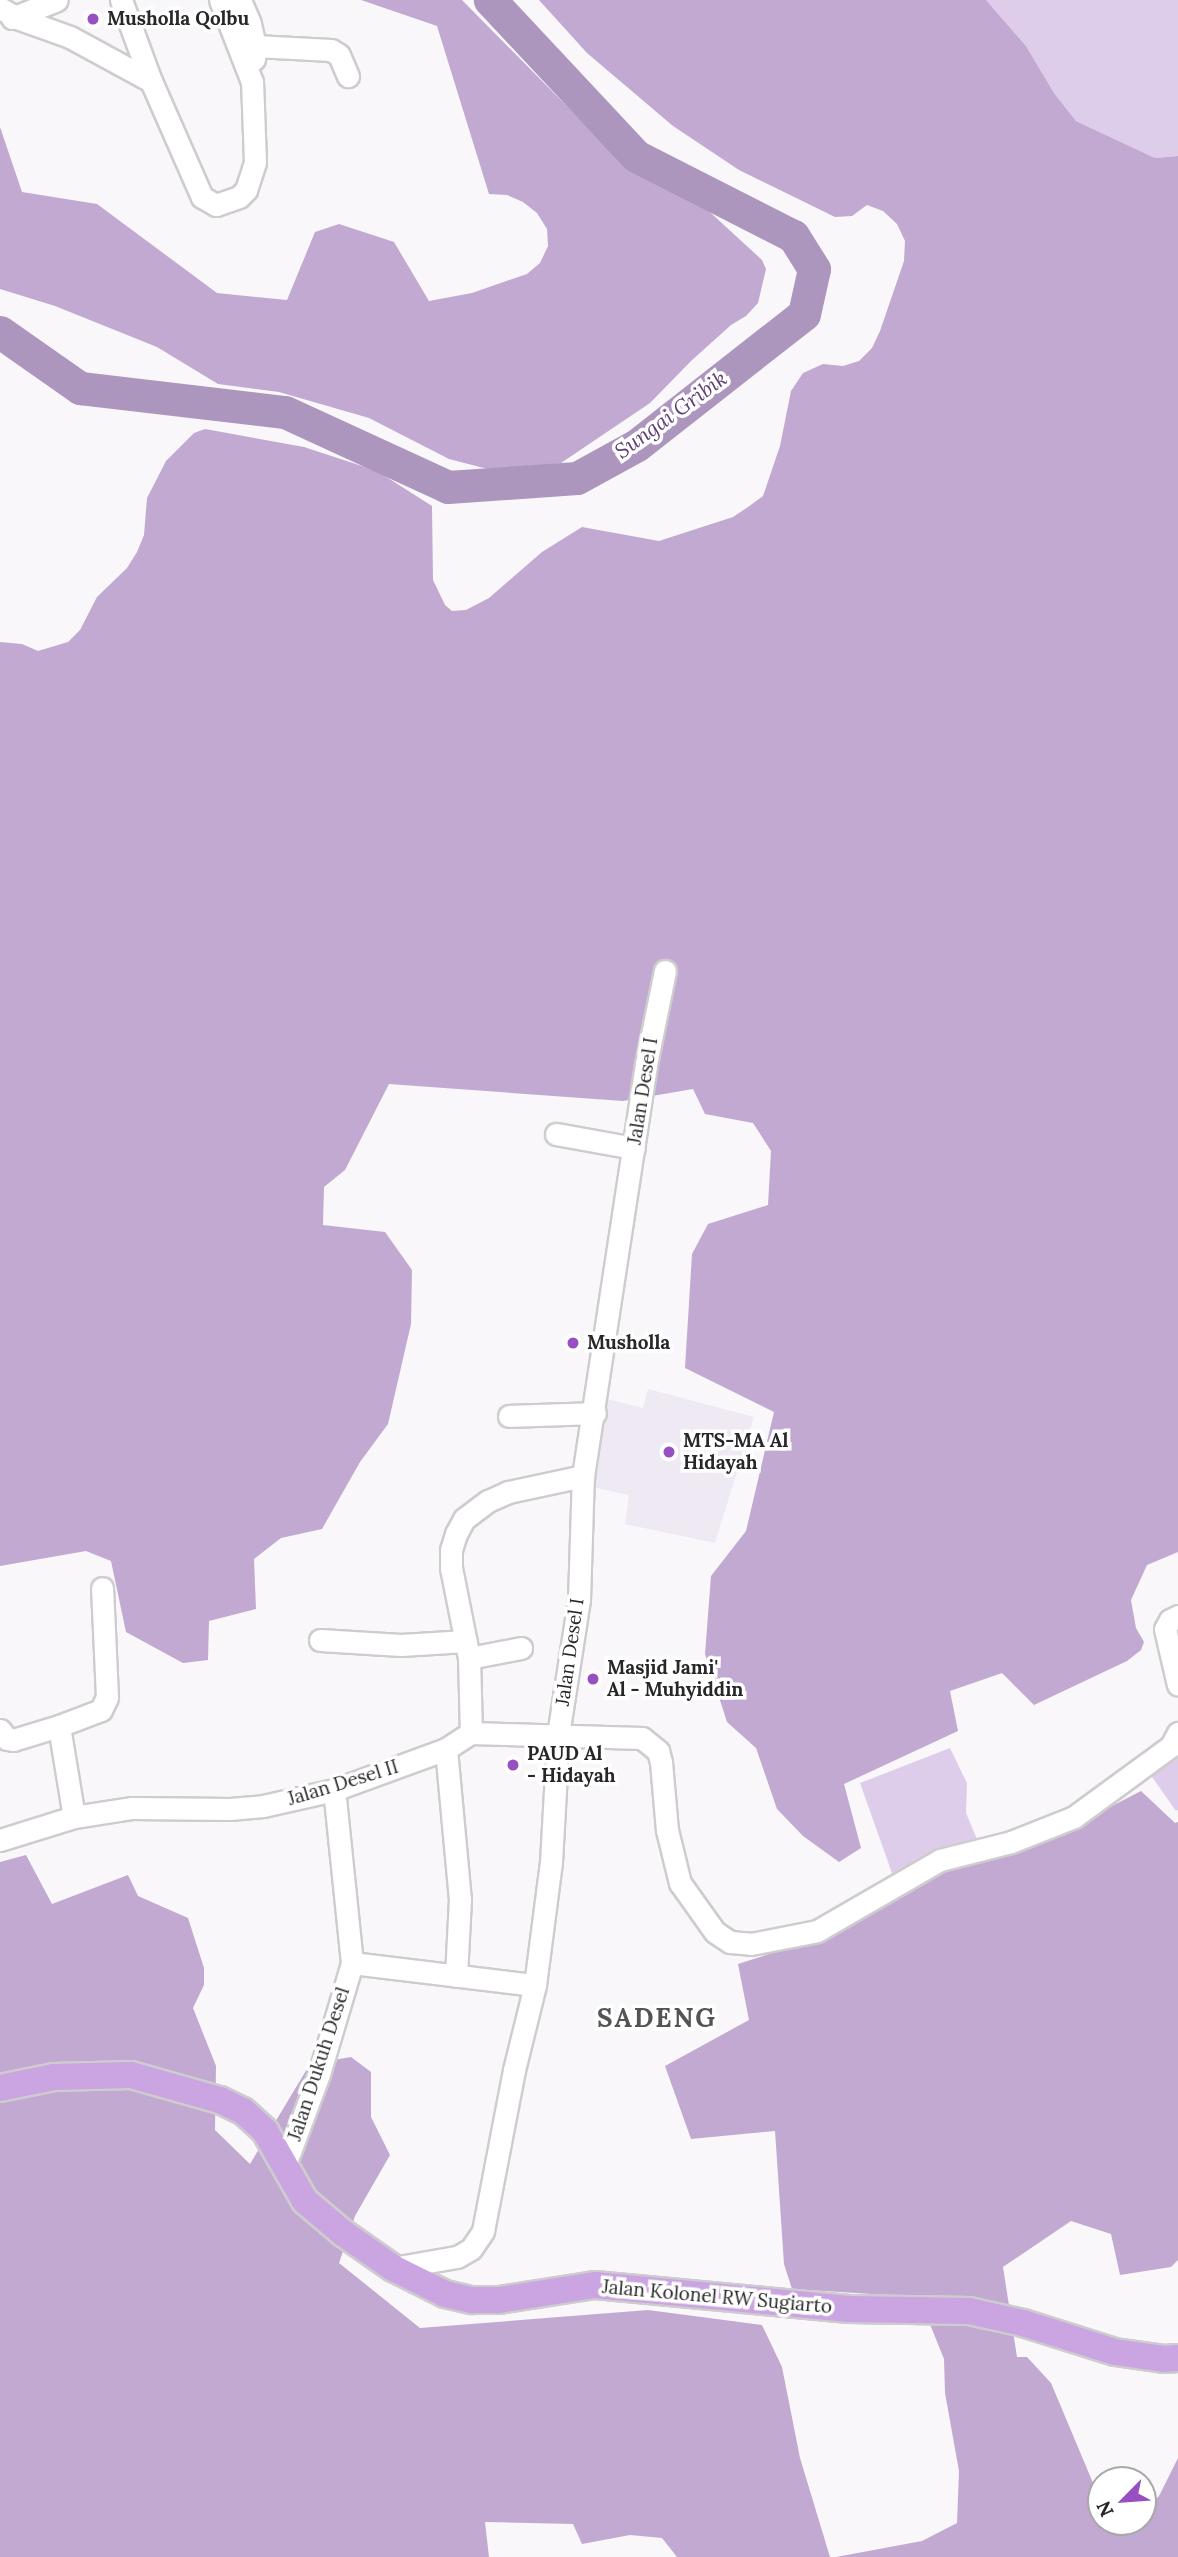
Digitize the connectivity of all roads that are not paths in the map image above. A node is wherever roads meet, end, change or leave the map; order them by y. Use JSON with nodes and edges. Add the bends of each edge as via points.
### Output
{"nodes":[{"id":1,"x":57,"y":0,"type":"edge"},
{"id":2,"x":121,"y":0,"type":"edge"},
{"id":3,"x":220,"y":0,"type":"edge"},
{"id":4,"x":240,"y":0,"type":"edge"},
{"id":5,"x":6,"y":15,"type":"edge"},
{"id":6,"x":255,"y":46,"type":"junction"},
{"id":7,"x":348,"y":76,"type":"dead end"},
{"id":8,"x":151,"y":81,"type":"junction"},
{"id":9,"x":252,"y":82,"type":"junction"},
{"id":10,"x":665,"y":971,"type":"dead end"},
{"id":11,"x":556,"y":1134,"type":"dead end"},
{"id":12,"x":634,"y":1148,"type":"junction"},
{"id":13,"x":594,"y":1413,"type":"junction"},
{"id":14,"x":509,"y":1416,"type":"dead end"},
{"id":15,"x":583,"y":1476,"type":"junction"},
{"id":16,"x":102,"y":1588,"type":"dead end"},
{"id":17,"x":1178,"y":1616,"type":"edge"},
{"id":18,"x":320,"y":1640,"type":"dead end"},
{"id":19,"x":521,"y":1648,"type":"dead end"},
{"id":20,"x":468,"y":1649,"type":"junction"},
{"id":21,"x":1178,"y":1685,"type":"edge"},
{"id":22,"x":59,"y":1726,"type":"junction"},
{"id":23,"x":0,"y":1730,"type":"edge"},
{"id":24,"x":471,"y":1733,"type":"junction"},
{"id":25,"x":1178,"y":1733,"type":"edge"},
{"id":26,"x":558,"y":1735,"type":"junction"},
{"id":27,"x":446,"y":1749,"type":"junction"},
{"id":28,"x":334,"y":1790,"type":"junction"},
{"id":29,"x":74,"y":1817,"type":"junction"},
{"id":30,"x":0,"y":1840,"type":"edge"},
{"id":31,"x":352,"y":1963,"type":"junction"},
{"id":32,"x":456,"y":1976,"type":"junction"},
{"id":33,"x":535,"y":1985,"type":"junction"},
{"id":34,"x":0,"y":2088,"type":"edge"},
{"id":35,"x":285,"y":2165,"type":"junction"},
{"id":36,"x":393,"y":2267,"type":"junction"},
{"id":37,"x":1178,"y":2358,"type":"edge"}],
"edges":[{"from":1,"to":5,"type":"street"},
{"from":2,"to":8,"type":"street"},
{"from":3,"to":9,"type":"street"},
{"from":4,"to":6,"type":"street"},
{"from":5,"to":8,"type":"street","via":[[70,37]]},
{"from":6,"to":7,"type":"street","via":[[331,50],[339,55]]},
{"from":6,"to":9,"type":"street"},
{"from":8,"to":9,"type":"street","via":[[202,197],[216,205],[239,197],[249,183],[254,162]]},
{"from":10,"to":12,"type":"street","name":"Jalan Desel I"},
{"from":11,"to":12,"type":"street"},
{"from":12,"to":13,"type":"street","name":"Jalan Desel I"},
{"from":13,"to":14,"type":"street"},
{"from":13,"to":15,"type":"street","name":"Jalan Desel I"},
{"from":15,"to":20,"type":"street","via":[[508,1492],[475,1508],[464,1519],[451,1567]]},
{"from":15,"to":26,"type":"street","name":"Jalan Desel I","via":[[579,1600]]},
{"from":16,"to":22,"type":"street","via":[[107,1697],[101,1710]]},
{"from":17,"to":21,"type":"street","via":[[1166,1629]]},
{"from":18,"to":20,"type":"street"},
{"from":19,"to":20,"type":"street"},
{"from":20,"to":24,"type":"street"},
{"from":22,"to":23,"type":"street","via":[[13,1740]]},
{"from":22,"to":29,"type":"street"},
{"from":24,"to":26,"type":"street"},
{"from":24,"to":27,"type":"street","name":"Jalan Desel II"},
{"from":25,"to":26,"type":"street","via":[[1171,1746],[1074,1817],[1011,1842],[940,1860],[817,1931],[751,1944],[730,1942],[715,1932],[680,1883],[667,1830],[661,1762],[653,1745],[642,1738]]},
{"from":26,"to":33,"type":"street","name":"Jalan Desel I","via":[[551,1862]]},
{"from":27,"to":28,"type":"street","name":"Jalan Desel II"},
{"from":27,"to":32,"type":"street","via":[[460,1899]]},
{"from":28,"to":29,"type":"street","name":"Jalan Desel II","via":[[263,1807],[132,1808]]},
{"from":28,"to":31,"type":"street","name":"Jalan Dukuh Desel"},
{"from":29,"to":30,"type":"street","name":"Jalan Desel II"},
{"from":31,"to":32,"type":"street","name":"Jalan Dukuh Desel"},
{"from":31,"to":35,"type":"street","name":"Jalan Dukuh Desel","via":[[319,2074]]},
{"from":32,"to":33,"type":"street","name":"Jalan Dukuh Desel"},
{"from":33,"to":36,"type":"street","name":"Jalan Desel I","via":[[483,2231],[471,2249],[457,2257]]},
{"from":34,"to":35,"type":"main road","name":"Jalan Kolonel RW Sugiarto","via":[[54,2077],[131,2075],[243,2111],[265,2131]]},
{"from":35,"to":36,"type":"main road","name":"Jalan Kolonel RW Sugiarto","via":[[305,2201]]},
{"from":36,"to":37,"type":"main road","name":"Jalan Kolonel RW Sugiarto","via":[[429,2288],[472,2300],[595,2285],[849,2309],[969,2311],[1115,2352]]}]}
